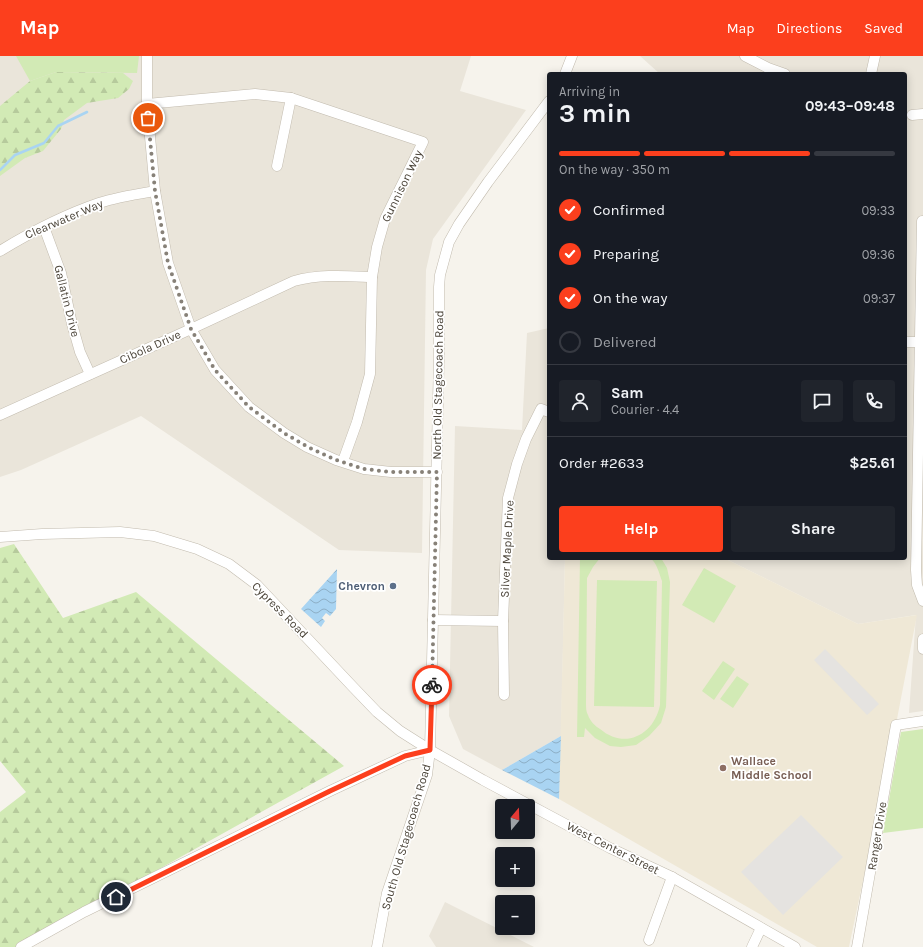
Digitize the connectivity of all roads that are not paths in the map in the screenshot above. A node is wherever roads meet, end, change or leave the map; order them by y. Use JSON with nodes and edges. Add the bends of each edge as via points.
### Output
{"nodes":[{"id":1,"x":147,"y":56,"type":"edge"},
{"id":2,"x":572,"y":56,"type":"edge"},
{"id":3,"x":745,"y":56,"type":"edge"},
{"id":4,"x":875,"y":56,"type":"edge"},
{"id":5,"x":759,"y":69,"type":"edge"},
{"id":6,"x":565,"y":72,"type":"edge"},
{"id":7,"x":775,"y":72,"type":"edge"},
{"id":8,"x":871,"y":72,"type":"edge"},
{"id":9,"x":291,"y":98,"type":"junction"},
{"id":10,"x":547,"y":103,"type":"edge"},
{"id":11,"x":146,"y":104,"type":"junction"},
{"id":12,"x":923,"y":114,"type":"edge"},
{"id":13,"x":912,"y":115,"type":"dead end"},
{"id":14,"x":277,"y":166,"type":"dead end"},
{"id":15,"x":155,"y":191,"type":"junction"},
{"id":16,"x":922,"y":221,"type":"edge"},
{"id":17,"x":44,"y":227,"type":"junction"},
{"id":18,"x":0,"y":251,"type":"edge"},
{"id":19,"x":372,"y":277,"type":"junction"},
{"id":20,"x":191,"y":329,"type":"junction"},
{"id":21,"x":907,"y":342,"type":"edge"},
{"id":22,"x":921,"y":342,"type":"edge"},
{"id":23,"x":90,"y":374,"type":"junction"},
{"id":24,"x":545,"y":410,"type":"edge"},
{"id":25,"x":0,"y":415,"type":"edge"},
{"id":26,"x":920,"y":451,"type":"edge"},
{"id":27,"x":343,"y":461,"type":"junction"},
{"id":28,"x":437,"y":472,"type":"junction"},
{"id":29,"x":0,"y":537,"type":"edge"},
{"id":30,"x":919,"y":570,"type":"edge"},
{"id":31,"x":923,"y":601,"type":"edge"},
{"id":32,"x":434,"y":620,"type":"junction"},
{"id":33,"x":503,"y":621,"type":"junction"},
{"id":34,"x":923,"y":639,"type":"edge"},
{"id":35,"x":923,"y":649,"type":"edge"},
{"id":36,"x":504,"y":695,"type":"dead end"},
{"id":37,"x":923,"y":721,"type":"edge"},
{"id":38,"x":430,"y":750,"type":"junction"},
{"id":39,"x":672,"y":877,"type":"junction"},
{"id":40,"x":761,"y":928,"type":"junction"},
{"id":41,"x":649,"y":940,"type":"dead end"},
{"id":42,"x":21,"y":947,"type":"edge"},
{"id":43,"x":377,"y":947,"type":"edge"},
{"id":44,"x":752,"y":947,"type":"edge"},
{"id":45,"x":795,"y":947,"type":"edge"},
{"id":46,"x":857,"y":947,"type":"edge"}],
"edges":[{"from":1,"to":11,"type":"street"},
{"from":2,"to":6,"type":"street"},
{"from":3,"to":5,"type":"street"},
{"from":4,"to":8,"type":"street"},
{"from":5,"to":7,"type":"street"},
{"from":9,"to":11,"type":"street","name":"Gunnison Way","via":[[256,94]]},
{"from":9,"to":14,"type":"street"},
{"from":9,"to":19,"type":"street","name":"Gunnison Way","via":[[423,142],[385,218],[376,247]]},
{"from":10,"to":28,"type":"street","name":"North Old Stagecoach Road","via":[[459,224],[445,257],[439,287]]},
{"from":11,"to":15,"type":"street"},
{"from":12,"to":13,"type":"street"},
{"from":15,"to":17,"type":"street","name":"Clearwater Way","via":[[100,202]]},
{"from":15,"to":20,"type":"street","via":[[168,263]]},
{"from":16,"to":22,"type":"street"},
{"from":17,"to":18,"type":"street","name":"Clearwater Way"},
{"from":17,"to":23,"type":"street","name":"Gallatin Drive","via":[[61,273],[80,352]]},
{"from":19,"to":20,"type":"street","name":"Cibola Drive","via":[[311,276],[294,281]]},
{"from":19,"to":27,"type":"street","name":"Gunnison Way","via":[[370,374]]},
{"from":20,"to":23,"type":"street","name":"Cibola Drive"},
{"from":20,"to":27,"type":"street","via":[[215,370],[249,407],[308,447]]},
{"from":21,"to":22,"type":"street"},
{"from":22,"to":26,"type":"street"},
{"from":23,"to":25,"type":"street","name":"Cibola Drive"},
{"from":24,"to":33,"type":"street","name":"Silver Maple Drive","via":[[526,439],[508,498]]},
{"from":26,"to":30,"type":"street"},
{"from":27,"to":28,"type":"street","via":[[364,469]]},
{"from":28,"to":32,"type":"street","name":"North Old Stagecoach Road"},
{"from":29,"to":38,"type":"street","name":"Cypress Road","via":[[120,532],[154,536],[197,549],[229,564],[257,585],[377,712],[400,731]]},
{"from":30,"to":31,"type":"street","via":[[917,585]]},
{"from":32,"to":33,"type":"street"},
{"from":32,"to":38,"type":"street","name":"North Old Stagecoach Road"},
{"from":33,"to":36,"type":"street","name":"Silver Maple Drive"},
{"from":34,"to":35,"type":"street"},
{"from":37,"to":46,"type":"street","name":"Ranger Drive","via":[[896,725]]},
{"from":38,"to":39,"type":"street","name":"West Center Street","via":[[610,848]]},
{"from":38,"to":42,"type":"street","via":[[405,756],[330,791],[84,912]]},
{"from":38,"to":43,"type":"street","name":"South Old Stagecoach Road","via":[[427,775],[387,894]]},
{"from":39,"to":40,"type":"street","name":"West Center Street"},
{"from":39,"to":41,"type":"street"},
{"from":40,"to":44,"type":"street"},
{"from":40,"to":45,"type":"street","name":"West Center Street"}]}
